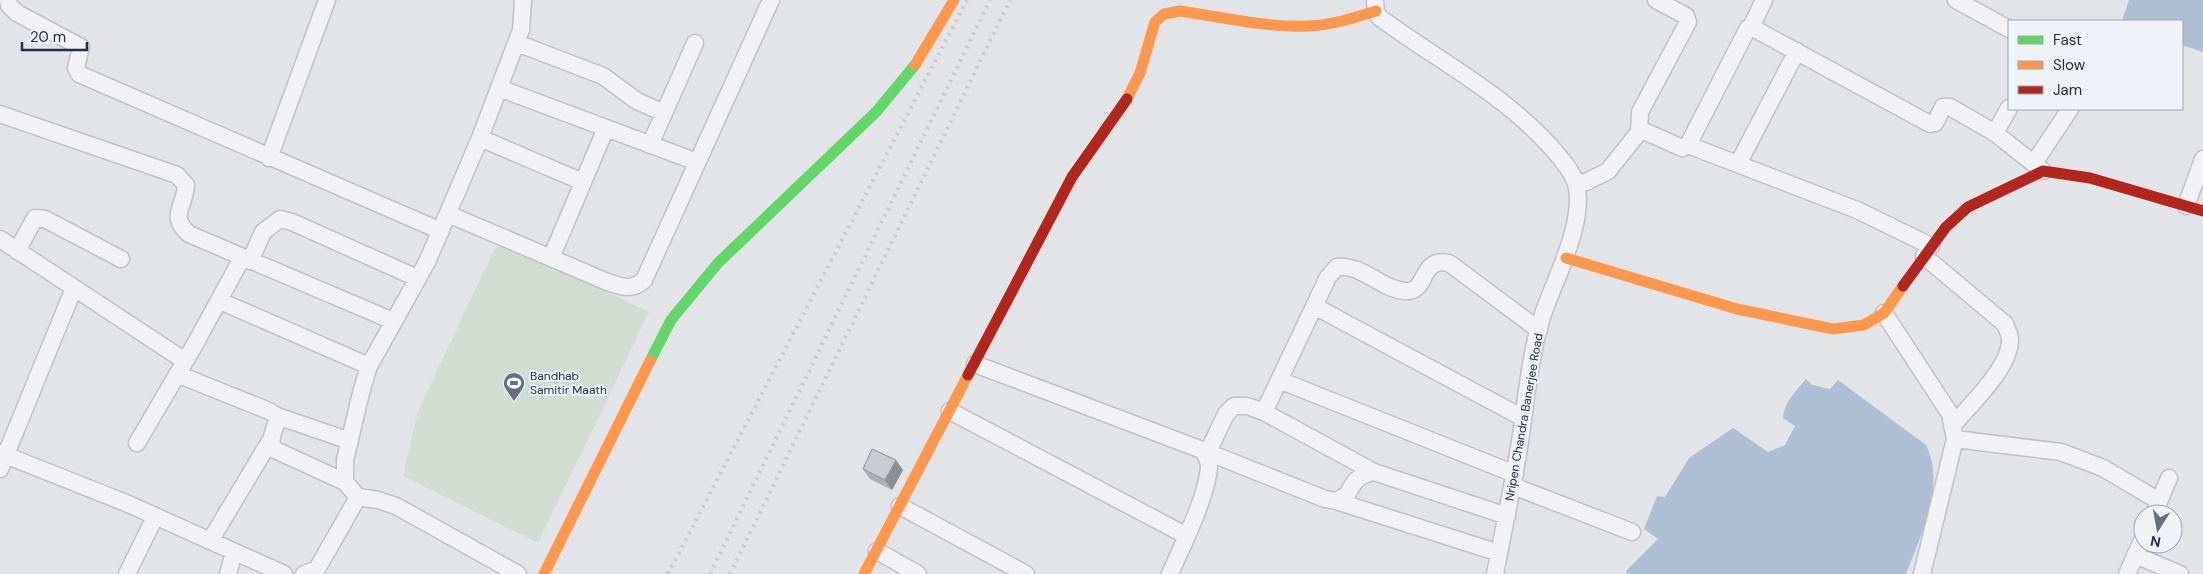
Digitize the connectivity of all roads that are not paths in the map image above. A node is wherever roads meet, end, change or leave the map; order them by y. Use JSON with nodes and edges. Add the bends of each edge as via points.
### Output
{"nodes":[{"id":1,"x":8,"y":0,"type":"edge"},
{"id":2,"x":327,"y":0,"type":"edge"},
{"id":3,"x":523,"y":0,"type":"edge"},
{"id":4,"x":771,"y":0,"type":"edge"},
{"id":5,"x":954,"y":0,"type":"edge"},
{"id":6,"x":1656,"y":0,"type":"edge"},
{"id":7,"x":1764,"y":0,"type":"edge"},
{"id":8,"x":1956,"y":0,"type":"edge"},
{"id":9,"x":1974,"y":4,"type":"edge"},
{"id":10,"x":1376,"y":5,"type":"edge"},
{"id":11,"x":1751,"y":27,"type":"junction"},
{"id":12,"x":2008,"y":29,"type":"edge"},
{"id":13,"x":517,"y":43,"type":"junction"},
{"id":14,"x":695,"y":43,"type":"dead end"},
{"id":15,"x":1797,"y":51,"type":"junction"},
{"id":16,"x":499,"y":88,"type":"junction"},
{"id":17,"x":2008,"y":110,"type":"edge"},
{"id":18,"x":2069,"y":110,"type":"edge"},
{"id":19,"x":664,"y":113,"type":"junction"},
{"id":20,"x":0,"y":114,"type":"edge"},
{"id":21,"x":606,"y":128,"type":"junction"},
{"id":22,"x":1639,"y":132,"type":"junction"},
{"id":23,"x":1995,"y":134,"type":"junction"},
{"id":24,"x":480,"y":138,"type":"junction"},
{"id":25,"x":650,"y":145,"type":"junction"},
{"id":26,"x":1688,"y":145,"type":"junction"},
{"id":27,"x":269,"y":158,"type":"junction"},
{"id":28,"x":2203,"y":159,"type":"edge"},
{"id":29,"x":697,"y":162,"type":"junction"},
{"id":30,"x":1738,"y":164,"type":"junction"},
{"id":31,"x":2038,"y":167,"type":"junction"},
{"id":32,"x":583,"y":182,"type":"junction"},
{"id":33,"x":1576,"y":183,"type":"junction"},
{"id":34,"x":2186,"y":206,"type":"junction"},
{"id":35,"x":2203,"y":211,"type":"edge"},
{"id":36,"x":448,"y":214,"type":"junction"},
{"id":37,"x":440,"y":231,"type":"junction"},
{"id":38,"x":0,"y":239,"type":"edge"},
{"id":39,"x":17,"y":250,"type":"junction"},
{"id":40,"x":1927,"y":251,"type":"junction"},
{"id":41,"x":551,"y":258,"type":"junction"},
{"id":42,"x":1566,"y":258,"type":"junction"},
{"id":43,"x":121,"y":259,"type":"dead end"},
{"id":44,"x":246,"y":259,"type":"junction"},
{"id":45,"x":417,"y":278,"type":"junction"},
{"id":46,"x":74,"y":288,"type":"junction"},
{"id":47,"x":220,"y":301,"type":"junction"},
{"id":48,"x":1314,"y":306,"type":"junction"},
{"id":49,"x":1884,"y":313,"type":"junction"},
{"id":50,"x":393,"y":321,"type":"junction"},
{"id":51,"x":1539,"y":330,"type":"junction"},
{"id":52,"x":975,"y":364,"type":"junction"},
{"id":53,"x":369,"y":366,"type":"junction"},
{"id":54,"x":181,"y":368,"type":"junction"},
{"id":55,"x":1279,"y":380,"type":"junction"},
{"id":56,"x":950,"y":411,"type":"junction"},
{"id":57,"x":1264,"y":412,"type":"junction"},
{"id":58,"x":277,"y":416,"type":"junction"},
{"id":59,"x":1523,"y":418,"type":"junction"},
{"id":60,"x":1954,"y":432,"type":"junction"},
{"id":61,"x":270,"y":441,"type":"junction"},
{"id":62,"x":350,"y":441,"type":"junction"},
{"id":63,"x":137,"y":443,"type":"dead end"},
{"id":64,"x":1205,"y":451,"type":"junction"},
{"id":65,"x":2,"y":459,"type":"edge"},
{"id":66,"x":1374,"y":472,"type":"junction"},
{"id":67,"x":2169,"y":478,"type":"dead end"},
{"id":68,"x":1514,"y":480,"type":"junction"},
{"id":69,"x":345,"y":482,"type":"junction"},
{"id":70,"x":358,"y":497,"type":"junction"},
{"id":71,"x":1336,"y":501,"type":"junction"},
{"id":72,"x":2151,"y":504,"type":"edge"},
{"id":73,"x":2158,"y":504,"type":"edge"},
{"id":74,"x":900,"y":506,"type":"junction"},
{"id":75,"x":1507,"y":516,"type":"junction"},
{"id":76,"x":155,"y":517,"type":"junction"},
{"id":77,"x":1632,"y":532,"type":"dead end"},
{"id":78,"x":1187,"y":536,"type":"junction"},
{"id":79,"x":210,"y":541,"type":"junction"},
{"id":80,"x":876,"y":551,"type":"junction"},
{"id":81,"x":234,"y":552,"type":"junction"},
{"id":82,"x":1499,"y":553,"type":"junction"},
{"id":83,"x":2135,"y":555,"type":"joint"},
{"id":84,"x":127,"y":574,"type":"edge"},
{"id":85,"x":228,"y":574,"type":"edge"},
{"id":86,"x":284,"y":574,"type":"edge"},
{"id":87,"x":304,"y":574,"type":"edge"},
{"id":88,"x":518,"y":574,"type":"edge"},
{"id":89,"x":544,"y":574,"type":"edge"},
{"id":90,"x":864,"y":574,"type":"edge"},
{"id":91,"x":918,"y":574,"type":"edge"},
{"id":92,"x":1026,"y":574,"type":"edge"},
{"id":93,"x":1170,"y":574,"type":"edge"},
{"id":94,"x":1495,"y":574,"type":"edge"},
{"id":95,"x":1922,"y":574,"type":"edge"},
{"id":96,"x":2127,"y":574,"type":"edge"},
{"id":97,"x":2180,"y":574,"type":"edge"}],
"edges":[{"from":1,"to":27,"type":"street","via":[[17,13],[81,48],[76,68],[79,74]]},
{"from":2,"to":27,"type":"street"},
{"from":3,"to":13,"type":"street","via":[[522,30]]},
{"from":4,"to":29,"type":"street"},
{"from":5,"to":89,"type":"street","via":[[926,48],[876,112],[748,230],[696,285],[671,320]]},
{"from":6,"to":22,"type":"street","via":[[1686,16],[1688,22],[1640,112]]},
{"from":7,"to":11,"type":"street"},
{"from":8,"to":9,"type":"street"},
{"from":9,"to":12,"type":"street"},
{"from":10,"to":33,"type":"street","via":[[1379,17],[1488,90],[1535,130],[1562,159]]},
{"from":10,"to":52,"type":"street","via":[[1343,21],[1309,26],[1276,25],[1180,11],[1164,14],[1155,22],[1140,73],[1129,96],[1072,177]]},
{"from":11,"to":15,"type":"street"},
{"from":11,"to":26,"type":"street"},
{"from":13,"to":16,"type":"street"},
{"from":13,"to":19,"type":"street","via":[[603,76],[637,102]]},
{"from":14,"to":19,"type":"street"},
{"from":15,"to":23,"type":"street","via":[[1930,124],[1935,123],[1946,106]]},
{"from":15,"to":30,"type":"street"},
{"from":16,"to":21,"type":"street"},
{"from":16,"to":24,"type":"street"},
{"from":17,"to":23,"type":"street"},
{"from":18,"to":31,"type":"street"},
{"from":19,"to":25,"type":"street"},
{"from":20,"to":44,"type":"street","via":[[182,179],[186,193],[178,213],[181,227],[189,234]]},
{"from":21,"to":25,"type":"street"},
{"from":21,"to":32,"type":"street"},
{"from":22,"to":26,"type":"street","via":[[1644,131],[1682,148]]},
{"from":22,"to":33,"type":"street","via":[[1608,171],[1586,182]]},
{"from":23,"to":31,"type":"street"},
{"from":24,"to":32,"type":"street"},
{"from":24,"to":36,"type":"street"},
{"from":25,"to":29,"type":"street"},
{"from":26,"to":30,"type":"street"},
{"from":27,"to":37,"type":"street"},
{"from":28,"to":34,"type":"street"},
{"from":29,"to":41,"type":"street","via":[[644,280],[638,286],[626,288]]},
{"from":30,"to":40,"type":"street","via":[[1857,210]]},
{"from":31,"to":34,"type":"street","via":[[2090,178]]},
{"from":31,"to":40,"type":"street","via":[[1968,207]]},
{"from":32,"to":41,"type":"street"},
{"from":33,"to":42,"type":"street","name":"Nripen Chandra Banerjee Road","via":[[1576,209]]},
{"from":34,"to":35,"type":"street"},
{"from":36,"to":37,"type":"street"},
{"from":36,"to":41,"type":"street"},
{"from":37,"to":45,"type":"street"},
{"from":38,"to":39,"type":"street"},
{"from":39,"to":43,"type":"street","via":[[34,218],[45,219]]},
{"from":39,"to":46,"type":"street"},
{"from":40,"to":49,"type":"street"},
{"from":40,"to":60,"type":"street","via":[[2005,324],[2010,338],[2003,365]]},
{"from":42,"to":49,"type":"street","via":[[1737,309],[1833,328],[1864,324]]},
{"from":42,"to":51,"type":"street","name":"Nripen Chandra Banerjee Road"},
{"from":44,"to":45,"type":"street","via":[[262,232],[280,219]]},
{"from":44,"to":47,"type":"street"},
{"from":44,"to":50,"type":"street"},
{"from":45,"to":50,"type":"street"},
{"from":46,"to":54,"type":"street"},
{"from":46,"to":65,"type":"street"},
{"from":47,"to":53,"type":"street"},
{"from":47,"to":54,"type":"street"},
{"from":48,"to":51,"type":"street","via":[[1336,267],[1356,269],[1406,291],[1416,287],[1430,265],[1440,262],[1449,263]]},
{"from":48,"to":55,"type":"street"},
{"from":48,"to":59,"type":"street"},
{"from":49,"to":60,"type":"street","via":[[1950,414]]},
{"from":50,"to":53,"type":"street"},
{"from":51,"to":59,"type":"street","name":"Nripen Chandra Banerjee Road"},
{"from":52,"to":56,"type":"street"},
{"from":52,"to":64,"type":"street"},
{"from":53,"to":62,"type":"street"},
{"from":54,"to":58,"type":"street"},
{"from":54,"to":63,"type":"street"},
{"from":55,"to":57,"type":"street"},
{"from":55,"to":68,"type":"street"},
{"from":56,"to":74,"type":"street"},
{"from":56,"to":78,"type":"street"},
{"from":57,"to":64,"type":"street","via":[[1248,406],[1234,406]]},
{"from":57,"to":66,"type":"street"},
{"from":58,"to":61,"type":"street"},
{"from":58,"to":62,"type":"street"},
{"from":59,"to":68,"type":"street","name":"Nripen Chandra Banerjee Road"},
{"from":60,"to":72,"type":"street","via":[[2061,452],[2103,468]]},
{"from":60,"to":95,"type":"street"},
{"from":61,"to":69,"type":"street","via":[[273,449],[281,455]]},
{"from":61,"to":79,"type":"street"},
{"from":62,"to":69,"type":"street","via":[[345,460]]},
{"from":64,"to":71,"type":"street"},
{"from":64,"to":78,"type":"street","via":[[1209,467]]},
{"from":65,"to":76,"type":"street","via":[[126,503]]},
{"from":66,"to":71,"type":"street","via":[[1362,474],[1354,480],[1347,496]]},
{"from":66,"to":75,"type":"street"},
{"from":67,"to":73,"type":"street"},
{"from":68,"to":75,"type":"street","name":"Nripen Chandra Banerjee Road"},
{"from":68,"to":77,"type":"street"},
{"from":69,"to":70,"type":"street"},
{"from":70,"to":87,"type":"street","via":[[317,569]]},
{"from":70,"to":88,"type":"street","via":[[396,506]]},
{"from":71,"to":82,"type":"street"},
{"from":74,"to":80,"type":"street"},
{"from":74,"to":92,"type":"street"},
{"from":75,"to":82,"type":"street","name":"Nripen Chandra Banerjee Road"},
{"from":76,"to":79,"type":"street"},
{"from":76,"to":84,"type":"street"},
{"from":78,"to":93,"type":"street"},
{"from":79,"to":81,"type":"street"},
{"from":80,"to":90,"type":"street"},
{"from":80,"to":91,"type":"street"},
{"from":81,"to":85,"type":"street"},
{"from":81,"to":86,"type":"street"},
{"from":82,"to":94,"type":"street","name":"Nripen Chandra Banerjee Road"},
{"from":83,"to":96,"type":"street"},
{"from":83,"to":97,"type":"street"}]}
